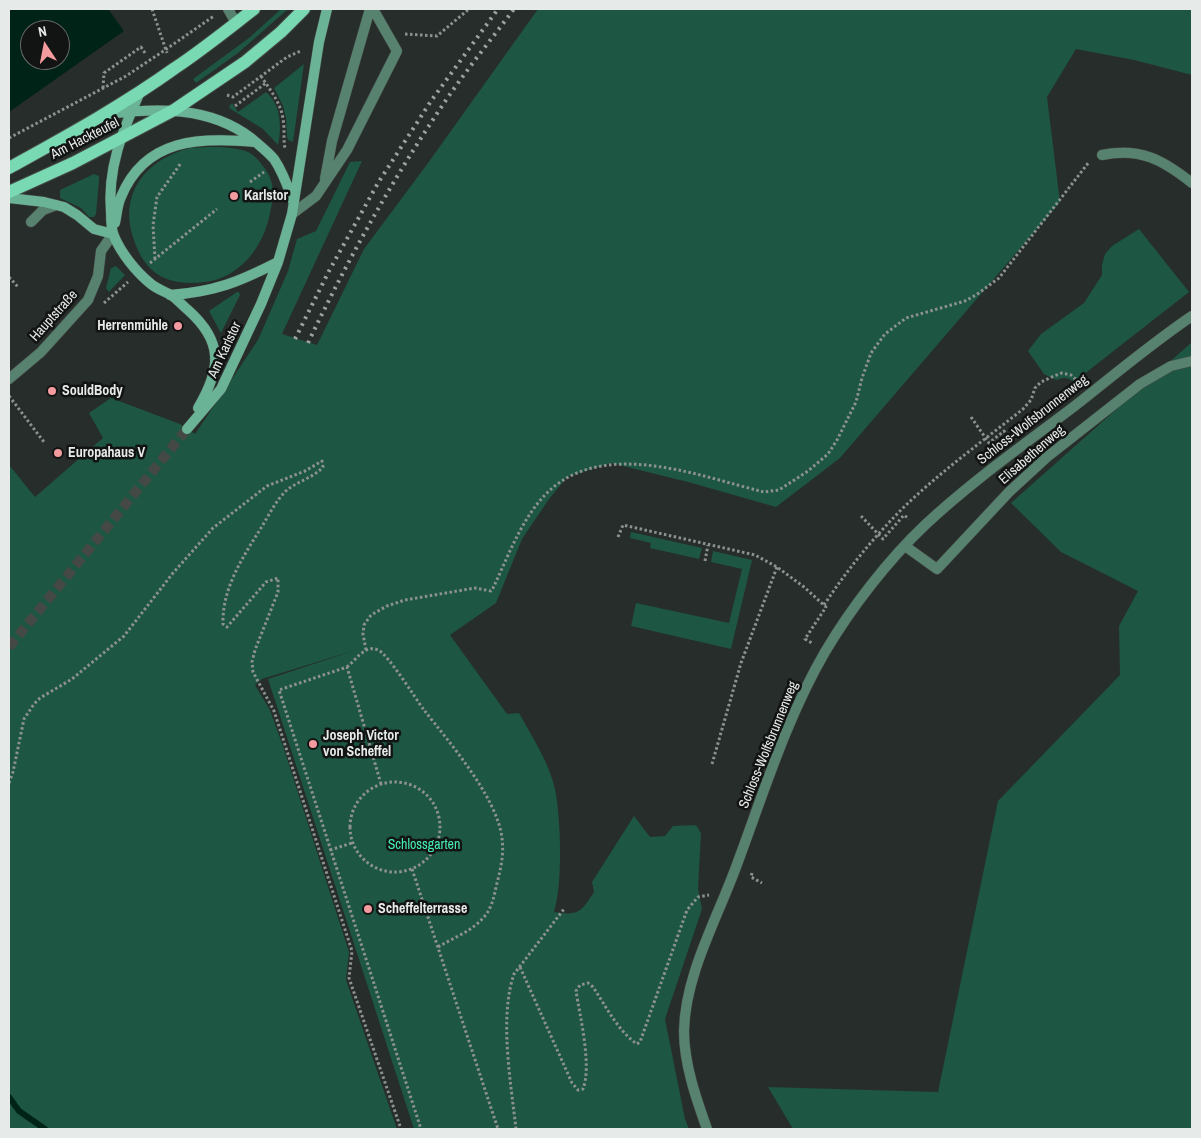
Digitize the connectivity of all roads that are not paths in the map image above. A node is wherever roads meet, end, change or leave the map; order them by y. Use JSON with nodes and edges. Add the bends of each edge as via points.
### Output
{"nodes":[{"id":1,"x":228,"y":9,"type":"edge"},
{"id":2,"x":254,"y":9,"type":"edge"},
{"id":3,"x":304,"y":9,"type":"edge"},
{"id":4,"x":327,"y":9,"type":"edge"},
{"id":5,"x":372,"y":9,"type":"edge"},
{"id":6,"x":236,"y":23,"type":"junction"},
{"id":7,"x":140,"y":92,"type":"junction"},
{"id":8,"x":174,"y":110,"type":"junction"},
{"id":9,"x":131,"y":111,"type":"junction"},
{"id":10,"x":105,"y":114,"type":"junction"},
{"id":11,"x":122,"y":138,"type":"junction"},
{"id":12,"x":256,"y":142,"type":"junction"},
{"id":13,"x":1102,"y":154,"type":"road end"},
{"id":14,"x":9,"y":168,"type":"edge"},
{"id":15,"x":1192,"y":184,"type":"edge"},
{"id":16,"x":324,"y":185,"type":"junction"},
{"id":17,"x":9,"y":192,"type":"edge"},
{"id":18,"x":9,"y":198,"type":"edge"},
{"id":19,"x":294,"y":202,"type":"junction"},
{"id":20,"x":56,"y":205,"type":"junction"},
{"id":21,"x":292,"y":214,"type":"junction"},
{"id":22,"x":31,"y":222,"type":"dead end"},
{"id":23,"x":113,"y":234,"type":"junction"},
{"id":24,"x":278,"y":262,"type":"junction"},
{"id":25,"x":170,"y":295,"type":"junction"},
{"id":26,"x":1192,"y":316,"type":"edge"},
{"id":27,"x":1192,"y":361,"type":"edge"},
{"id":28,"x":9,"y":379,"type":"edge"},
{"id":29,"x":906,"y":546,"type":"junction"},
{"id":30,"x":707,"y":1129,"type":"edge"}],
"edges":[{"from":1,"to":6,"type":"street"},
{"from":2,"to":6,"type":"main road","name":"Am Hackteufel"},
{"from":3,"to":8,"type":"main road","name":"Am Hackteufel","via":[[246,62]]},
{"from":4,"to":19,"type":"main road","name":"Am Karlstor"},
{"from":5,"to":16,"type":"street","via":[[332,141]]},
{"from":5,"to":16,"type":"street","via":[[397,51],[347,150]]},
{"from":6,"to":7,"type":"main road","name":"Am Hackteufel"},
{"from":7,"to":9,"type":"main road","name":"Am Karlstor"},
{"from":7,"to":10,"type":"main road","name":"Am Hackteufel"},
{"from":8,"to":9,"type":"main road"},
{"from":8,"to":11,"type":"main road","name":"Am Hackteufel"},
{"from":8,"to":12,"type":"main road","via":[[204,114],[223,121]]},
{"from":9,"to":10,"type":"main road"},
{"from":9,"to":11,"type":"main road","name":"Am Karlstor"},
{"from":10,"to":14,"type":"main road","name":"Am Hackteufel"},
{"from":11,"to":17,"type":"main road","name":"Am Hackteufel"},
{"from":11,"to":23,"type":"main road","name":"Am Karlstor","via":[[110,183]]},
{"from":12,"to":19,"type":"main road","via":[[274,160]]},
{"from":12,"to":23,"type":"main road","via":[[195,141],[156,153],[136,172],[120,198]]},
{"from":13,"to":15,"type":"street","via":[[1134,152],[1146,155]]},
{"from":16,"to":21,"type":"street","via":[[316,196]]},
{"from":18,"to":20,"type":"main road"},
{"from":19,"to":21,"type":"main road","name":"Am Karlstor"},
{"from":20,"to":22,"type":"street","via":[[43,210]]},
{"from":20,"to":23,"type":"main road","via":[[69,210],[94,229]]},
{"from":21,"to":24,"type":"main road","name":"Am Karlstor"},
{"from":23,"to":25,"type":"main road","name":"Am Karlstor","via":[[138,272]]},
{"from":23,"to":28,"type":"street","name":"Hauptstraße","via":[[101,251],[98,276],[88,300],[41,352]]},
{"from":24,"to":25,"type":"main road","via":[[224,287]]},
{"from":24,"to":25,"type":"main road","name":"Am Karlstor","via":[[221,390],[187,429],[215,372],[215,353],[207,330]]},
{"from":26,"to":29,"type":"street","name":"Schloss-Wolfsbrunnenweg","via":[[975,482]]},
{"from":27,"to":29,"type":"street","name":"Elisabethenweg","via":[[1171,366],[1140,384],[1047,457],[937,569]]},
{"from":29,"to":30,"type":"street","name":"Schloss-Wolfsbrunnenweg","via":[[865,594],[821,660],[792,720],[693,977],[685,1020],[685,1046]]}]}
